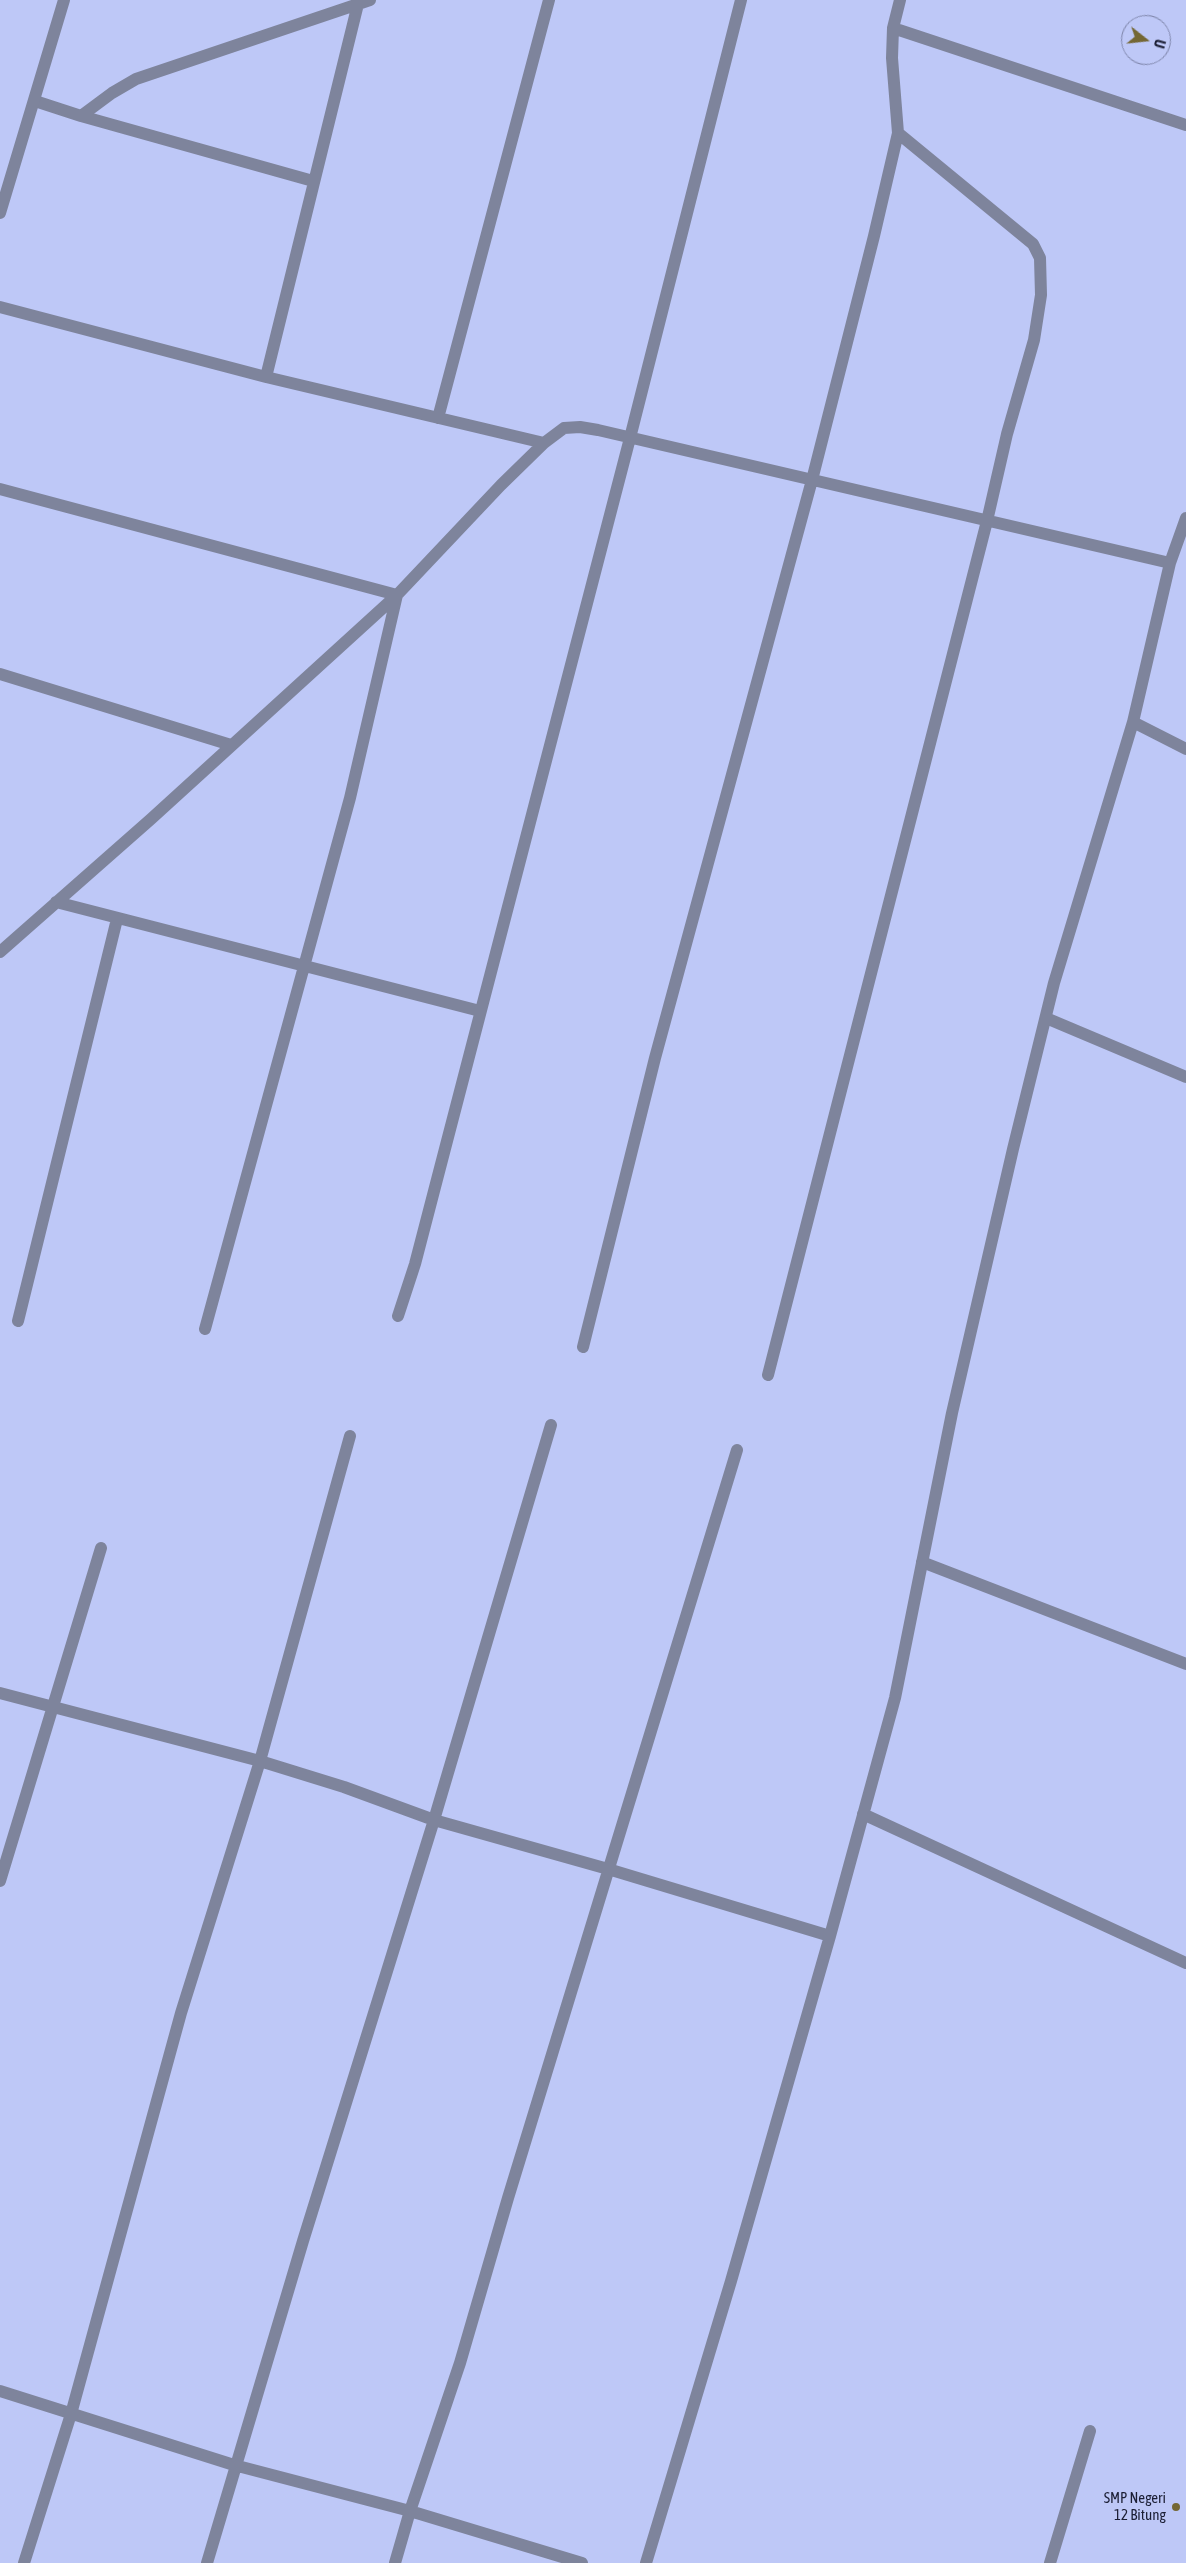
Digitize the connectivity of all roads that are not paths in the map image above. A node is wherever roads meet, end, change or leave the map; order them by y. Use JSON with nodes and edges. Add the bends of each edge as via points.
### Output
{"nodes":[{"id":1,"x":64,"y":0,"type":"edge"},
{"id":2,"x":549,"y":0,"type":"edge"},
{"id":3,"x":741,"y":0,"type":"edge"},
{"id":4,"x":900,"y":0,"type":"edge"},
{"id":5,"x":364,"y":2,"type":"edge"},
{"id":6,"x":893,"y":28,"type":"junction"},
{"id":7,"x":35,"y":101,"type":"junction"},
{"id":8,"x":80,"y":116,"type":"junction"},
{"id":9,"x":1186,"y":125,"type":"edge"},
{"id":10,"x":898,"y":133,"type":"junction"},
{"id":11,"x":313,"y":181,"type":"junction"},
{"id":12,"x":0,"y":213,"type":"edge"},
{"id":13,"x":0,"y":307,"type":"edge"},
{"id":14,"x":266,"y":377,"type":"junction"},
{"id":15,"x":438,"y":418,"type":"junction"},
{"id":16,"x":630,"y":438,"type":"junction"},
{"id":17,"x":544,"y":443,"type":"junction"},
{"id":18,"x":812,"y":480,"type":"junction"},
{"id":19,"x":0,"y":489,"type":"edge"},
{"id":20,"x":1186,"y":518,"type":"edge"},
{"id":21,"x":987,"y":521,"type":"junction"},
{"id":22,"x":1170,"y":563,"type":"junction"},
{"id":23,"x":397,"y":595,"type":"junction"},
{"id":24,"x":0,"y":674,"type":"edge"},
{"id":25,"x":1133,"y":722,"type":"junction"},
{"id":26,"x":231,"y":745,"type":"junction"},
{"id":27,"x":1186,"y":750,"type":"edge"},
{"id":28,"x":56,"y":902,"type":"junction"},
{"id":29,"x":117,"y":919,"type":"junction"},
{"id":30,"x":0,"y":952,"type":"edge"},
{"id":31,"x":303,"y":966,"type":"junction"},
{"id":32,"x":480,"y":1011,"type":"junction"},
{"id":33,"x":1046,"y":1018,"type":"junction"},
{"id":34,"x":1186,"y":1077,"type":"edge"},
{"id":35,"x":398,"y":1316,"type":"dead end"},
{"id":36,"x":18,"y":1321,"type":"dead end"},
{"id":37,"x":205,"y":1329,"type":"dead end"},
{"id":38,"x":583,"y":1347,"type":"dead end"},
{"id":39,"x":768,"y":1375,"type":"dead end"},
{"id":40,"x":551,"y":1425,"type":"dead end"},
{"id":41,"x":350,"y":1436,"type":"dead end"},
{"id":42,"x":737,"y":1450,"type":"dead end"},
{"id":43,"x":101,"y":1548,"type":"dead end"},
{"id":44,"x":922,"y":1562,"type":"junction"},
{"id":45,"x":1186,"y":1664,"type":"edge"},
{"id":46,"x":0,"y":1693,"type":"edge"},
{"id":47,"x":53,"y":1705,"type":"junction"},
{"id":48,"x":260,"y":1760,"type":"junction"},
{"id":49,"x":862,"y":1814,"type":"junction"},
{"id":50,"x":434,"y":1820,"type":"junction"},
{"id":51,"x":608,"y":1869,"type":"junction"},
{"id":52,"x":0,"y":1881,"type":"edge"},
{"id":53,"x":830,"y":1936,"type":"junction"},
{"id":54,"x":1186,"y":1963,"type":"edge"},
{"id":55,"x":0,"y":2391,"type":"edge"},
{"id":56,"x":71,"y":2414,"type":"junction"},
{"id":57,"x":1090,"y":2431,"type":"dead end"},
{"id":58,"x":234,"y":2465,"type":"junction"},
{"id":59,"x":410,"y":2512,"type":"junction"},
{"id":60,"x":24,"y":2563,"type":"edge"},
{"id":61,"x":207,"y":2563,"type":"edge"},
{"id":62,"x":395,"y":2563,"type":"edge"},
{"id":63,"x":582,"y":2563,"type":"edge"},
{"id":64,"x":646,"y":2563,"type":"edge"},
{"id":65,"x":1050,"y":2563,"type":"edge"}],
"edges":[{"from":1,"to":7,"type":"street"},
{"from":2,"to":15,"type":"street"},
{"from":3,"to":16,"type":"street"},
{"from":4,"to":6,"type":"street"},
{"from":5,"to":8,"type":"street","via":[[136,79]]},
{"from":5,"to":11,"type":"street"},
{"from":6,"to":9,"type":"street"},
{"from":6,"to":10,"type":"street"},
{"from":7,"to":8,"type":"street"},
{"from":7,"to":12,"type":"street"},
{"from":8,"to":11,"type":"street"},
{"from":10,"to":18,"type":"street"},
{"from":10,"to":21,"type":"street","via":[[1033,244],[1040,258],[1041,295],[1034,340],[1007,434]]},
{"from":11,"to":14,"type":"street"},
{"from":13,"to":14,"type":"street"},
{"from":14,"to":15,"type":"street"},
{"from":15,"to":17,"type":"street"},
{"from":16,"to":17,"type":"street","via":[[580,427],[564,428]]},
{"from":16,"to":18,"type":"street"},
{"from":16,"to":32,"type":"street"},
{"from":17,"to":23,"type":"street"},
{"from":18,"to":21,"type":"street"},
{"from":18,"to":38,"type":"street","via":[[655,1058]]},
{"from":19,"to":23,"type":"street"},
{"from":20,"to":22,"type":"street"},
{"from":21,"to":22,"type":"street"},
{"from":21,"to":39,"type":"street"},
{"from":22,"to":25,"type":"street"},
{"from":23,"to":26,"type":"street"},
{"from":23,"to":31,"type":"street","via":[[350,798]]},
{"from":24,"to":26,"type":"street"},
{"from":25,"to":27,"type":"street"},
{"from":25,"to":33,"type":"street"},
{"from":26,"to":28,"type":"street"},
{"from":28,"to":29,"type":"street"},
{"from":28,"to":30,"type":"street"},
{"from":29,"to":31,"type":"street"},
{"from":29,"to":36,"type":"street"},
{"from":31,"to":32,"type":"street"},
{"from":31,"to":37,"type":"street"},
{"from":32,"to":35,"type":"street","via":[[415,1264]]},
{"from":33,"to":34,"type":"street"},
{"from":33,"to":44,"type":"street","via":[[956,1394]]},
{"from":40,"to":50,"type":"street"},
{"from":41,"to":48,"type":"street"},
{"from":42,"to":51,"type":"street"},
{"from":43,"to":47,"type":"street"},
{"from":44,"to":45,"type":"street"},
{"from":44,"to":49,"type":"street","via":[[895,1698]]},
{"from":46,"to":47,"type":"street"},
{"from":47,"to":48,"type":"street"},
{"from":47,"to":52,"type":"street"},
{"from":48,"to":50,"type":"street"},
{"from":48,"to":56,"type":"street","via":[[181,2013]]},
{"from":49,"to":53,"type":"street"},
{"from":49,"to":54,"type":"street"},
{"from":50,"to":51,"type":"street"},
{"from":50,"to":58,"type":"street"},
{"from":51,"to":53,"type":"street"},
{"from":51,"to":59,"type":"street","via":[[460,2363]]},
{"from":53,"to":64,"type":"street","via":[[732,2281]]},
{"from":55,"to":56,"type":"street"},
{"from":56,"to":58,"type":"street"},
{"from":56,"to":60,"type":"street"},
{"from":57,"to":65,"type":"street"},
{"from":58,"to":59,"type":"street"},
{"from":58,"to":61,"type":"street"},
{"from":59,"to":62,"type":"street"},
{"from":59,"to":63,"type":"street"}]}
